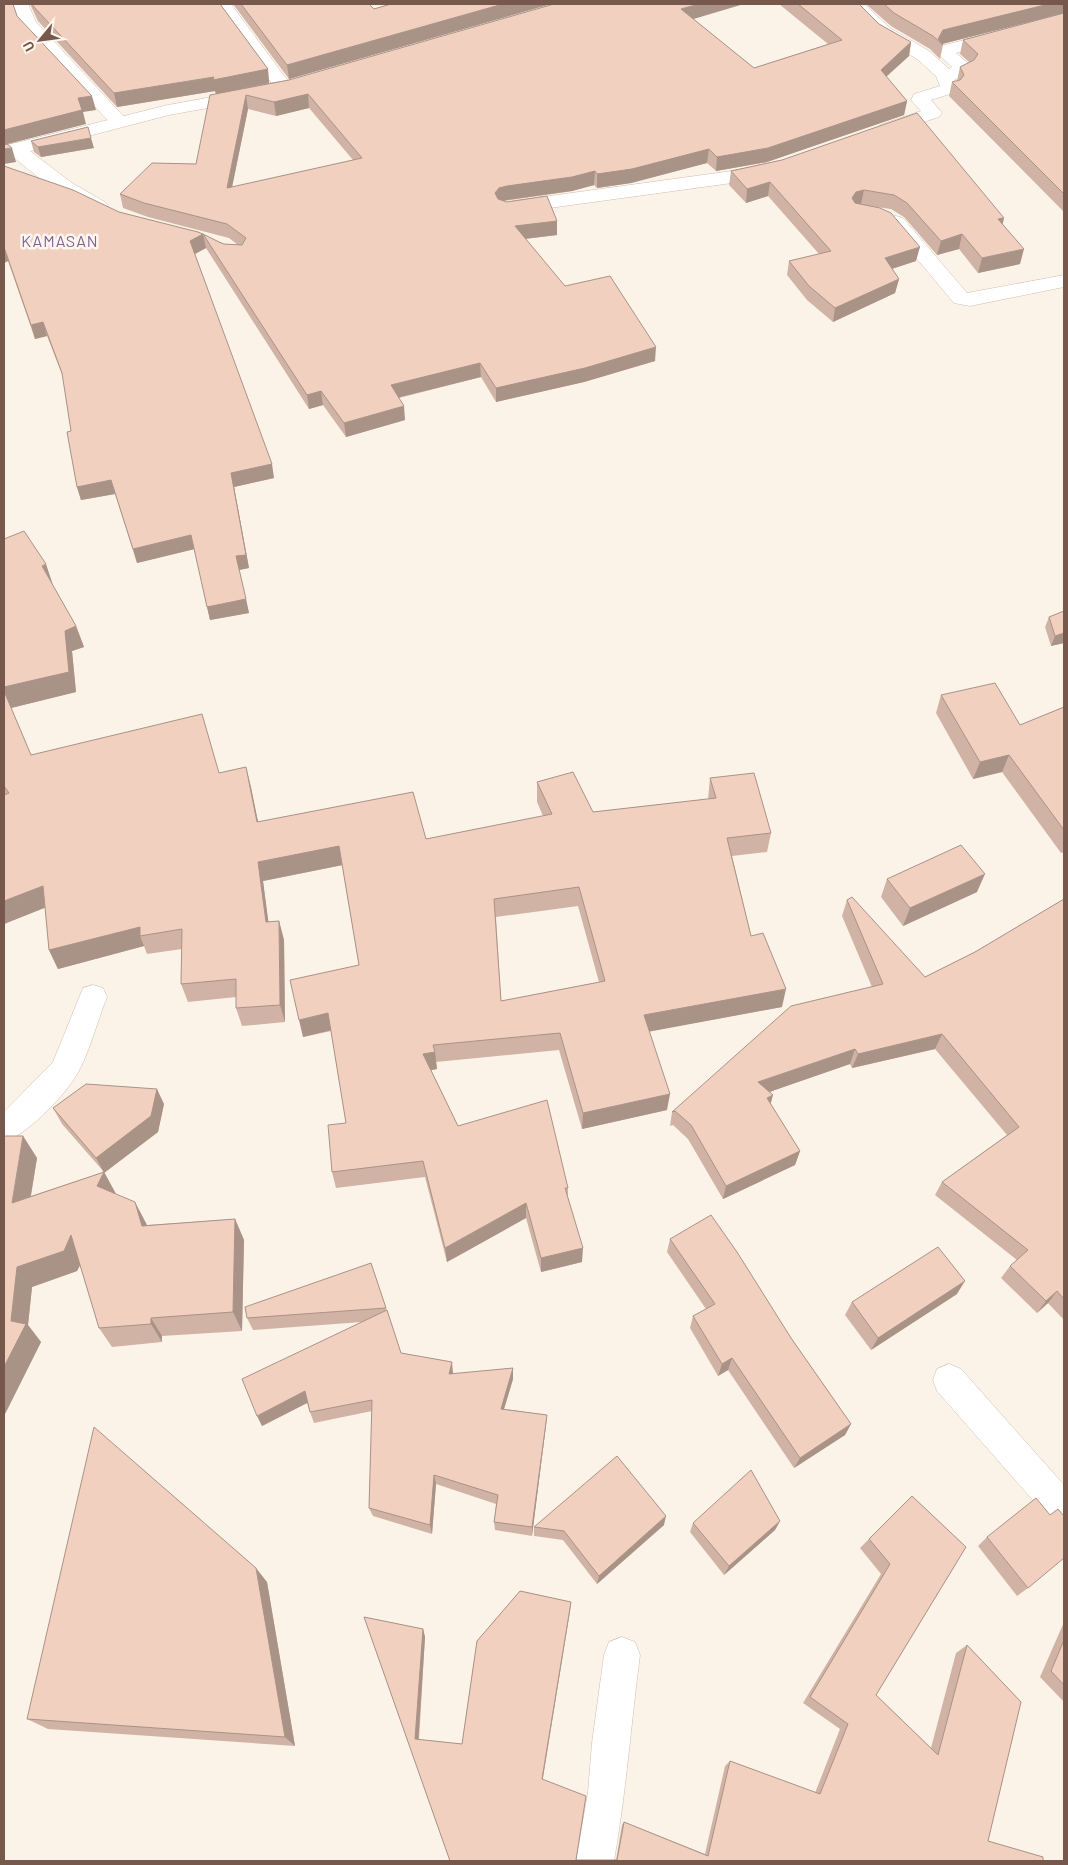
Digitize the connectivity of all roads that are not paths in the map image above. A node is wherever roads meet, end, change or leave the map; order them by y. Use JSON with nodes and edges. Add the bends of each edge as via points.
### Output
{"nodes":[{"id":1,"x":20,"y":4,"type":"edge"},
{"id":2,"x":223,"y":4,"type":"edge"},
{"id":3,"x":1057,"y":4,"type":"edge"},
{"id":4,"x":859,"y":8,"type":"edge"},
{"id":5,"x":1064,"y":12,"type":"edge"},
{"id":6,"x":1064,"y":19,"type":"edge"},
{"id":7,"x":946,"y":76,"type":"junction"},
{"id":8,"x":303,"y":82,"type":"edge"},
{"id":9,"x":270,"y":91,"type":"junction"},
{"id":10,"x":119,"y":122,"type":"junction"},
{"id":11,"x":865,"y":137,"type":"edge"},
{"id":12,"x":9,"y":150,"type":"edge"},
{"id":13,"x":782,"y":165,"type":"edge"},
{"id":14,"x":507,"y":208,"type":"edge"},
{"id":15,"x":114,"y":212,"type":"edge"},
{"id":16,"x":875,"y":214,"type":"edge"},
{"id":17,"x":1064,"y":280,"type":"edge"},
{"id":18,"x":94,"y":997,"type":"dead end"},
{"id":19,"x":4,"y":1129,"type":"edge"},
{"id":20,"x":949,"y":1380,"type":"dead end"},
{"id":21,"x":1064,"y":1510,"type":"edge"},
{"id":22,"x":622,"y":1655,"type":"dead end"},
{"id":23,"x":595,"y":1861,"type":"edge"}],
"edges":[{"from":1,"to":10,"type":"street","via":[[28,24]]},
{"from":2,"to":9,"type":"street"},
{"from":3,"to":5,"type":"street"},
{"from":4,"to":7,"type":"street","via":[[884,32],[923,55]]},
{"from":6,"to":7,"type":"street","via":[[947,50],[946,53],[964,68]]},
{"from":7,"to":11,"type":"street","via":[[944,80],[950,88],[920,99],[933,113]]},
{"from":8,"to":9,"type":"street"},
{"from":9,"to":10,"type":"street"},
{"from":10,"to":12,"type":"street"},
{"from":12,"to":15,"type":"street","via":[[83,199]]},
{"from":13,"to":14,"type":"street","via":[[732,177]]},
{"from":16,"to":17,"type":"street","via":[[896,222],[961,299],[970,300]]},
{"from":18,"to":19,"type":"street","via":[[64,1070],[21,1116]]},
{"from":20,"to":21,"type":"street"},
{"from":22,"to":23,"type":"street","via":[[610,1743],[608,1792]]}]}
